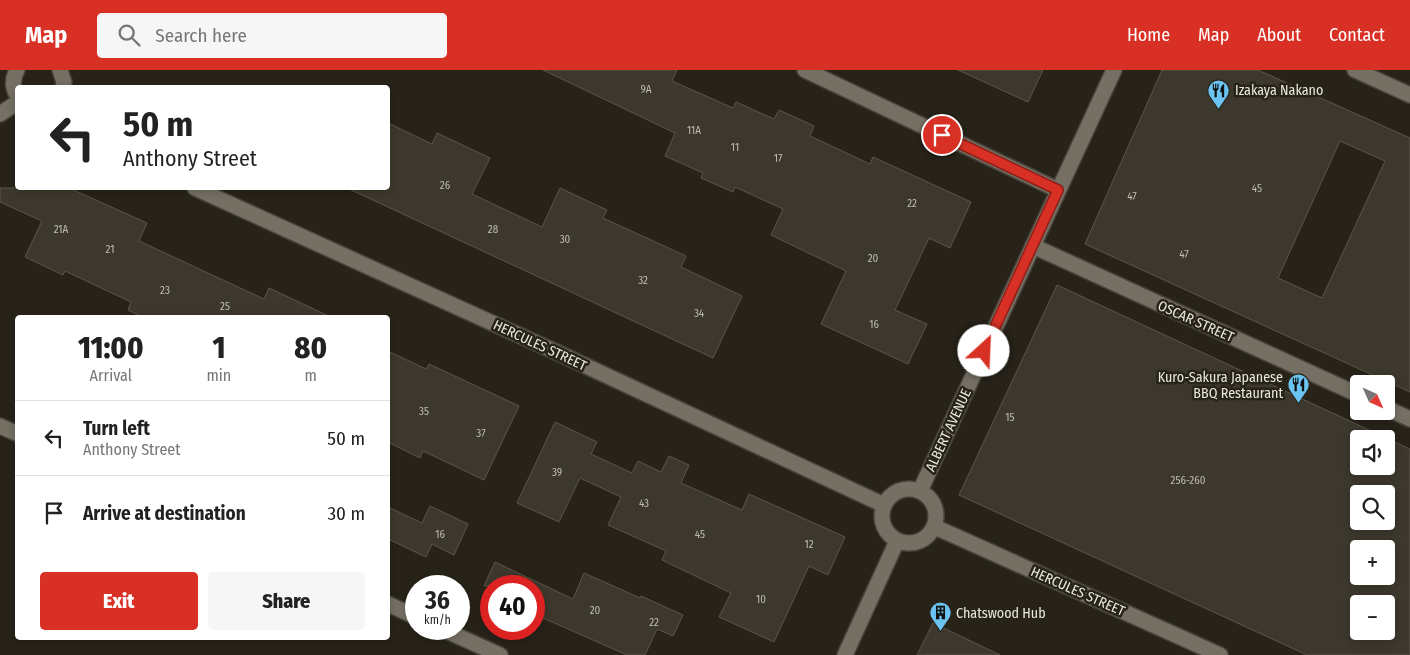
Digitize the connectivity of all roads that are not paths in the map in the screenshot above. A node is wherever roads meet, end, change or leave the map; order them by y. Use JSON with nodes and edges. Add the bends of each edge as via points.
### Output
{"nodes":[{"id":1,"x":17,"y":70,"type":"edge"},
{"id":2,"x":60,"y":70,"type":"edge"},
{"id":3,"x":805,"y":70,"type":"edge"},
{"id":4,"x":1114,"y":70,"type":"edge"},
{"id":5,"x":1355,"y":70,"type":"edge"},
{"id":6,"x":64,"y":85,"type":"edge"},
{"id":7,"x":15,"y":92,"type":"edge"},
{"id":8,"x":1410,"y":95,"type":"edge"},
{"id":9,"x":15,"y":104,"type":"edge"},
{"id":10,"x":0,"y":114,"type":"edge"},
{"id":11,"x":200,"y":190,"type":"edge"},
{"id":12,"x":1058,"y":190,"type":"junction"},
{"id":13,"x":1033,"y":246,"type":"junction"},
{"id":14,"x":1350,"y":391,"type":"edge"},
{"id":15,"x":1395,"y":412,"type":"edge"},
{"id":16,"x":1410,"y":419,"type":"edge"},
{"id":17,"x":0,"y":426,"type":"edge"},
{"id":18,"x":15,"y":433,"type":"edge"},
{"id":19,"x":920,"y":490,"type":"junction"},
{"id":20,"x":884,"y":505,"type":"junction"},
{"id":21,"x":935,"y":527,"type":"junction"},
{"id":22,"x":897,"y":541,"type":"junction"},
{"id":23,"x":390,"y":605,"type":"edge"},
{"id":24,"x":405,"y":612,"type":"edge"},
{"id":25,"x":467,"y":640,"type":"edge"},
{"id":26,"x":500,"y":655,"type":"edge"},
{"id":27,"x":845,"y":655,"type":"edge"},
{"id":28,"x":1220,"y":655,"type":"edge"}],
"edges":[{"from":1,"to":7,"type":"street","via":[[13,78]]},
{"from":2,"to":6,"type":"street"},
{"from":3,"to":12,"type":"street"},
{"from":4,"to":12,"type":"street","name":"ALBERT AVENUE"},
{"from":5,"to":8,"type":"street"},
{"from":9,"to":10,"type":"street"},
{"from":11,"to":20,"type":"street","name":"HERCULES STREET"},
{"from":12,"to":13,"type":"street","name":"ALBERT AVENUE"},
{"from":13,"to":14,"type":"street","name":"OSCAR STREET"},
{"from":13,"to":19,"type":"street","name":"ALBERT AVENUE"},
{"from":15,"to":16,"type":"street"},
{"from":17,"to":18,"type":"street"},
{"from":19,"to":20,"type":"street","via":[[900,490]]},
{"from":19,"to":21,"type":"street","via":[[935,506]]},
{"from":20,"to":22,"type":"street","via":[[882,522],[885,530]]},
{"from":21,"to":22,"type":"street","via":[[923,540],[915,543]]},
{"from":21,"to":28,"type":"street","name":"HERCULES STREET"},
{"from":22,"to":27,"type":"street"},
{"from":23,"to":24,"type":"street"},
{"from":25,"to":26,"type":"street"}]}
